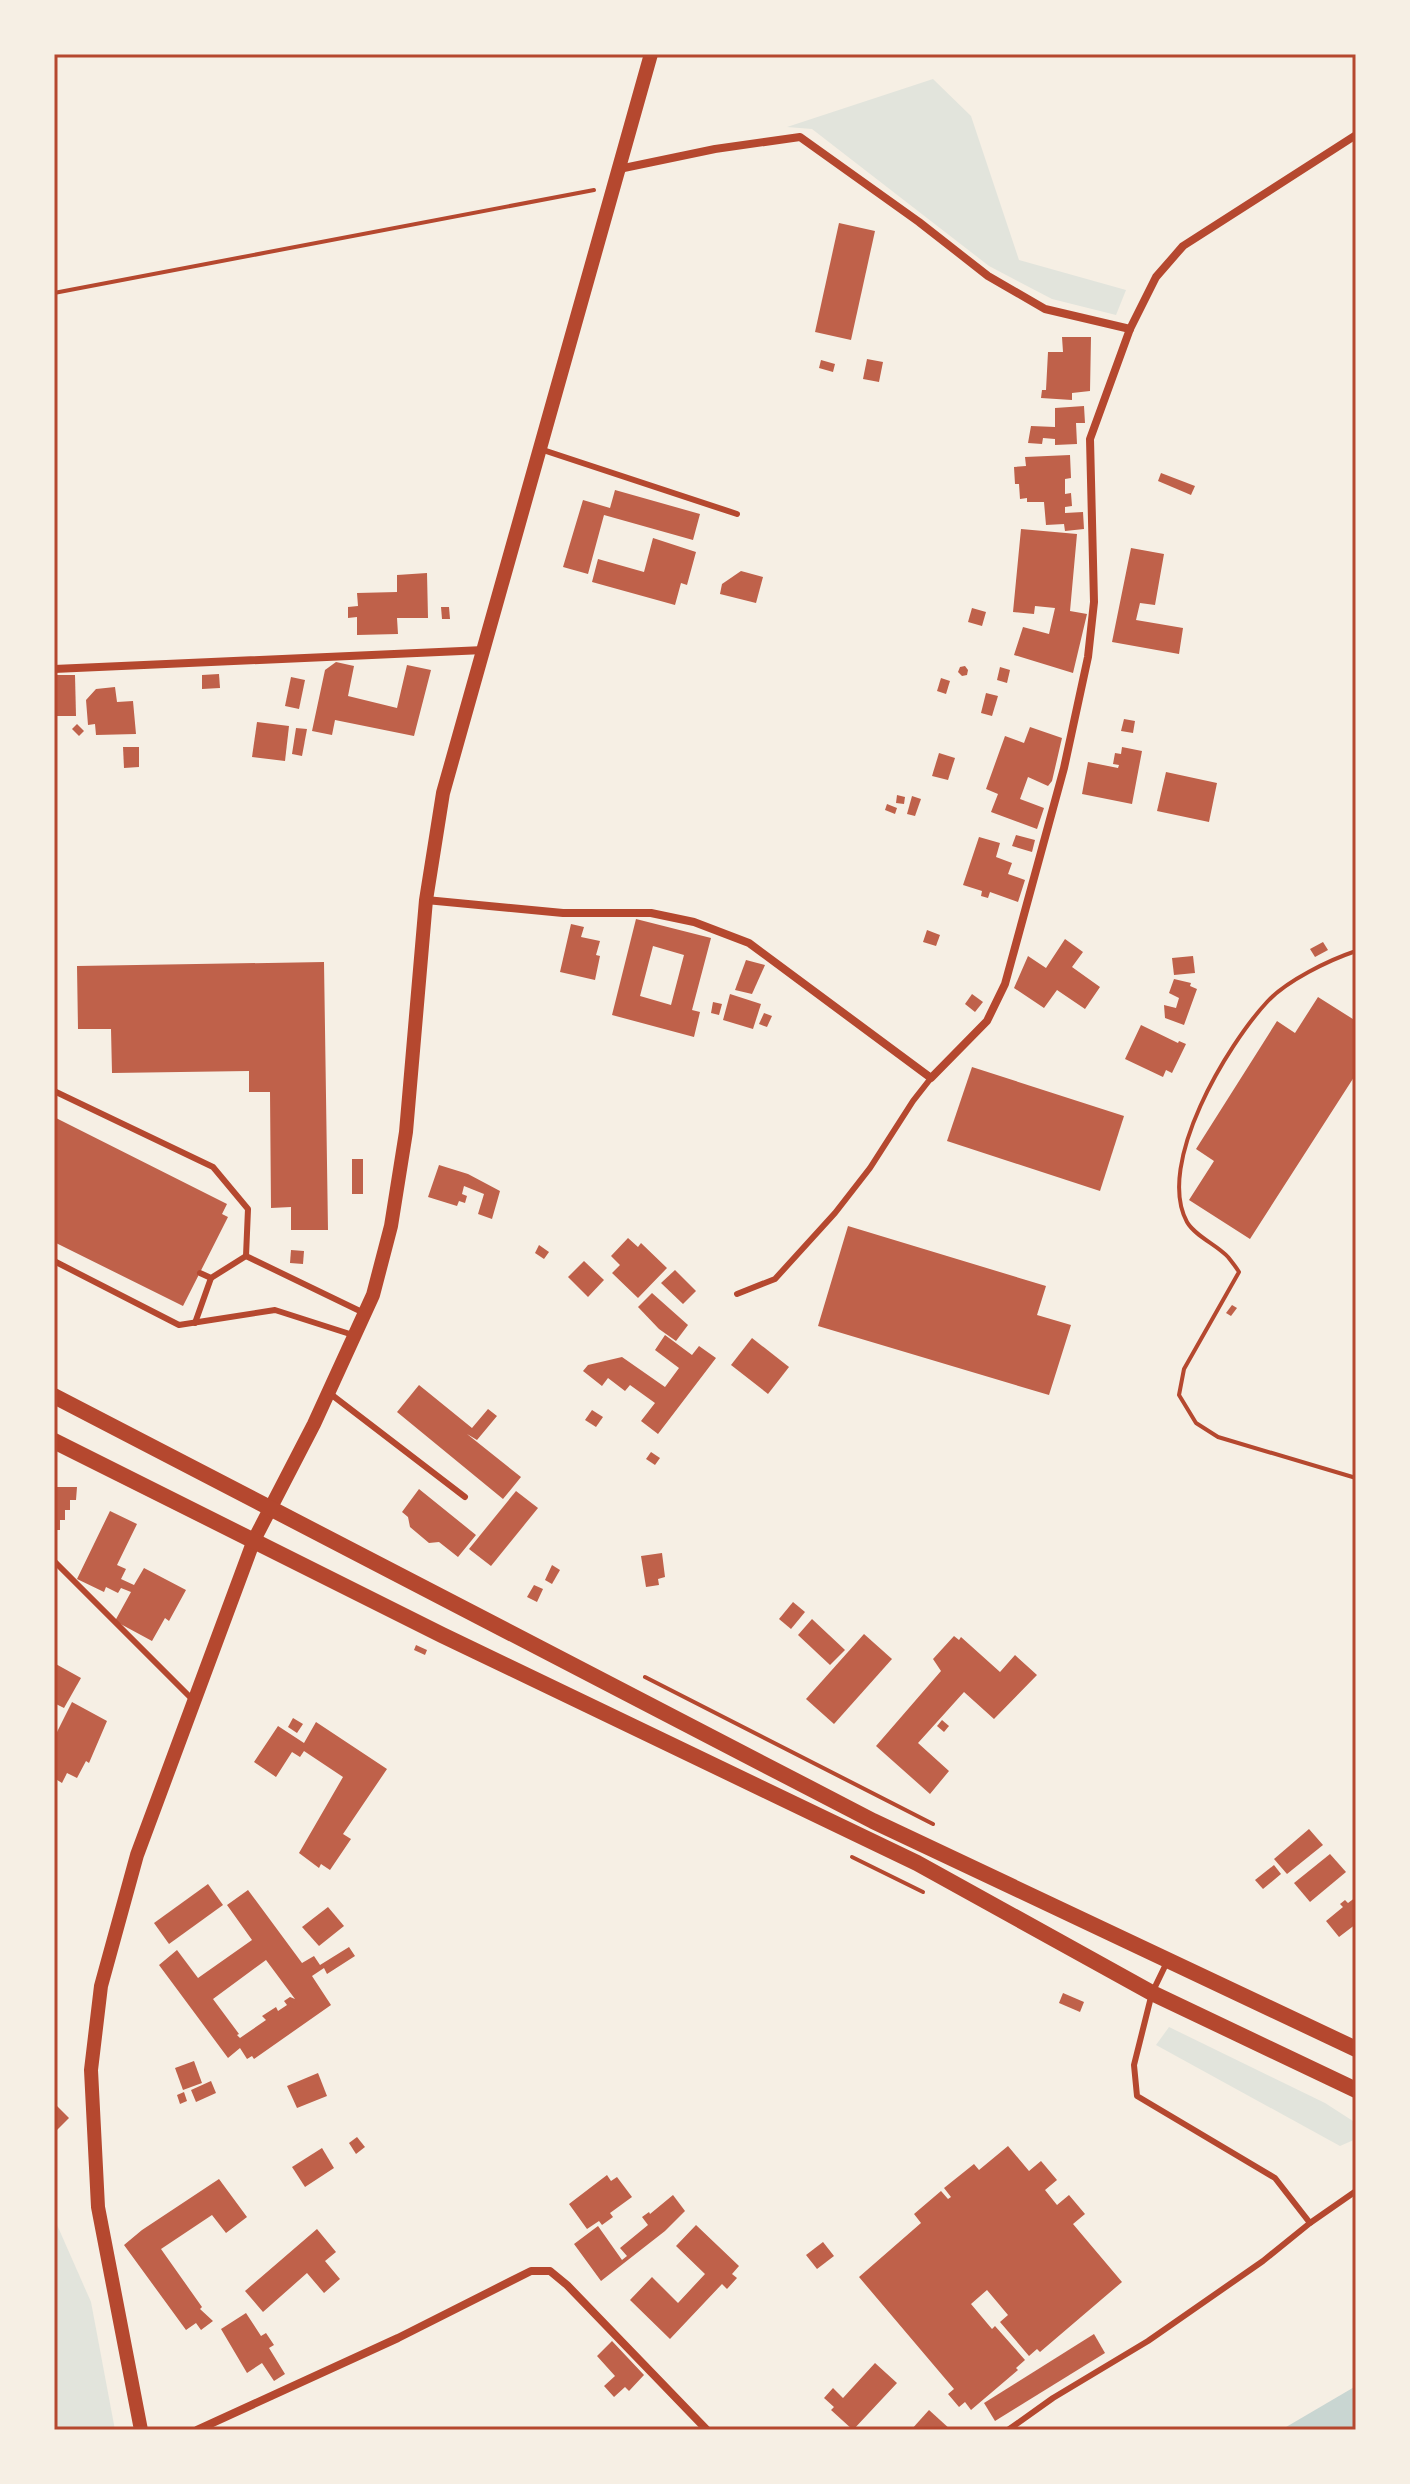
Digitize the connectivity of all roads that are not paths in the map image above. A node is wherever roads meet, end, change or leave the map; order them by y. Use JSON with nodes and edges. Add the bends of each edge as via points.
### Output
{"nodes":[{"id":1,"x":651,"y":54,"type":"edge"},
{"id":2,"x":1356,"y":135,"type":"edge"},
{"id":3,"x":619,"y":169,"type":"junction"},
{"id":4,"x":1130,"y":329,"type":"junction"},
{"id":5,"x":540,"y":449,"type":"junction"},
{"id":6,"x":737,"y":514,"type":"dead end"},
{"id":7,"x":484,"y":650,"type":"junction"},
{"id":8,"x":54,"y":669,"type":"edge"},
{"id":9,"x":426,"y":900,"type":"junction"},
{"id":10,"x":931,"y":1078,"type":"junction"},
{"id":11,"x":54,"y":1091,"type":"edge"},
{"id":12,"x":246,"y":1256,"type":"junction"},
{"id":13,"x":54,"y":1261,"type":"edge"},
{"id":14,"x":200,"y":1273,"type":"dead end"},
{"id":15,"x":211,"y":1278,"type":"junction"},
{"id":16,"x":737,"y":1294,"type":"dead end"},
{"id":17,"x":364,"y":1313,"type":"junction"},
{"id":18,"x":195,"y":1323,"type":"junction"},
{"id":19,"x":354,"y":1336,"type":"junction"},
{"id":20,"x":328,"y":1392,"type":"junction"},
{"id":21,"x":54,"y":1396,"type":"edge"},
{"id":22,"x":54,"y":1441,"type":"edge"},
{"id":23,"x":465,"y":1497,"type":"dead end"},
{"id":24,"x":271,"y":1507,"type":"junction"},
{"id":25,"x":254,"y":1540,"type":"junction"},
{"id":26,"x":54,"y":1561,"type":"edge"},
{"id":27,"x":193,"y":1700,"type":"junction"},
{"id":28,"x":1167,"y":1960,"type":"junction"},
{"id":29,"x":1152,"y":1993,"type":"junction"},
{"id":30,"x":1356,"y":2049,"type":"edge"},
{"id":31,"x":1356,"y":2090,"type":"edge"},
{"id":32,"x":1356,"y":2191,"type":"edge"},
{"id":33,"x":1310,"y":2223,"type":"junction"},
{"id":34,"x":141,"y":2430,"type":"edge"},
{"id":35,"x":197,"y":2430,"type":"edge"},
{"id":36,"x":707,"y":2430,"type":"edge"},
{"id":37,"x":1008,"y":2430,"type":"edge"}],
"edges":[{"from":1,"to":3,"type":"street"},
{"from":2,"to":4,"type":"street","via":[[1183,246],[1156,277]]},
{"from":3,"to":4,"type":"street","via":[[800,137],[1022,296],[1045,309]]},
{"from":3,"to":5,"type":"street"},
{"from":4,"to":10,"type":"street","via":[[1090,439],[1094,602],[1064,768],[1005,984],[987,1021]]},
{"from":5,"to":6,"type":"lane"},
{"from":5,"to":7,"type":"street"},
{"from":7,"to":8,"type":"street"},
{"from":7,"to":9,"type":"street","via":[[443,793]]},
{"from":9,"to":10,"type":"street","via":[[563,913],[651,913],[694,922],[749,943]]},
{"from":9,"to":17,"type":"street","via":[[406,1132],[391,1226]]},
{"from":10,"to":16,"type":"lane","via":[[825,1224],[775,1279]]},
{"from":11,"to":12,"type":"lane","via":[[213,1167],[248,1209]]},
{"from":12,"to":15,"type":"lane"},
{"from":12,"to":17,"type":"lane"},
{"from":13,"to":18,"type":"lane","via":[[179,1325]]},
{"from":14,"to":15,"type":"lane"},
{"from":15,"to":18,"type":"lane"},
{"from":17,"to":19,"type":"street"},
{"from":18,"to":19,"type":"lane","via":[[275,1310]]},
{"from":19,"to":20,"type":"street"},
{"from":20,"to":23,"type":"lane"},
{"from":20,"to":24,"type":"street"},
{"from":21,"to":24,"type":"main road"},
{"from":22,"to":25,"type":"main road"},
{"from":24,"to":25,"type":"street"},
{"from":24,"to":28,"type":"main road","via":[[873,1821]]},
{"from":25,"to":27,"type":"street"},
{"from":25,"to":29,"type":"main road","via":[[917,1863]]},
{"from":26,"to":27,"type":"lane"},
{"from":27,"to":34,"type":"street","via":[[137,1855],[101,1986],[91,2070],[98,2207]]},
{"from":28,"to":29,"type":"lane"},
{"from":28,"to":30,"type":"main road"},
{"from":29,"to":31,"type":"main road"},
{"from":29,"to":33,"type":"lane","via":[[1134,2065],[1137,2096],[1275,2178]]},
{"from":32,"to":33,"type":"lane"},
{"from":33,"to":37,"type":"lane","via":[[1148,2341]]},
{"from":35,"to":36,"type":"street","via":[[531,2271],[550,2271],[567,2285]]}]}
